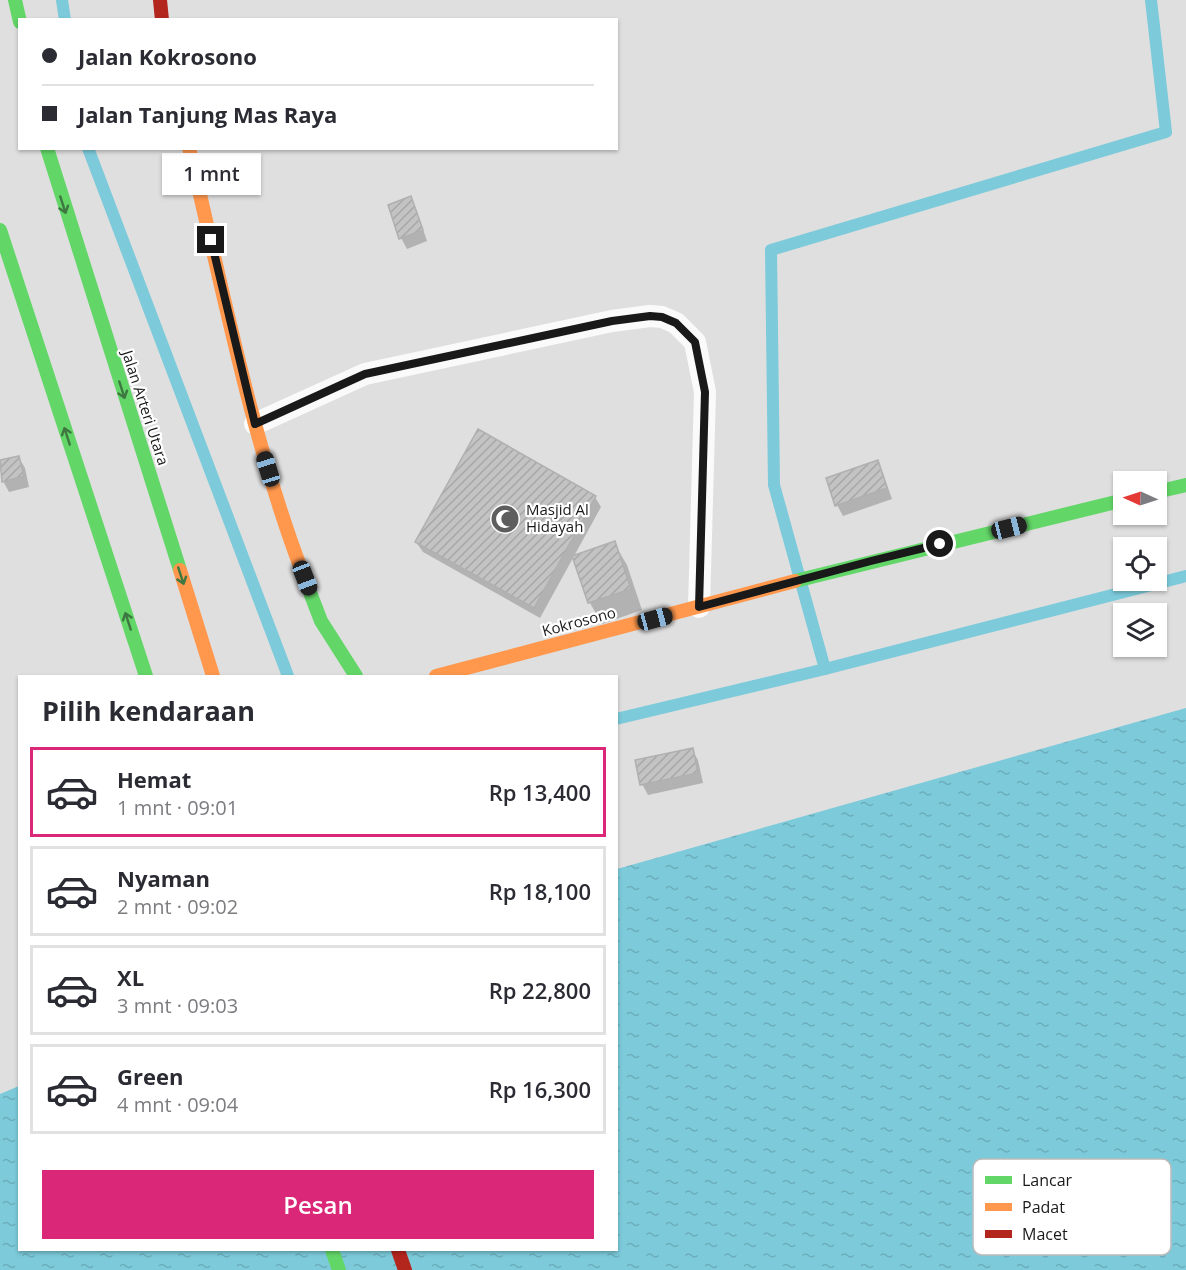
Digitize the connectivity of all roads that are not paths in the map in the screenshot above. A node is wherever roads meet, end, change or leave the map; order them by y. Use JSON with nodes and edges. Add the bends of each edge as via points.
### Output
{"nodes":[{"id":1,"x":15,"y":0,"type":"edge"},
{"id":2,"x":160,"y":0,"type":"edge"},
{"id":3,"x":19,"y":18,"type":"edge"},
{"id":4,"x":162,"y":18,"type":"edge"},
{"id":5,"x":48,"y":150,"type":"edge"},
{"id":6,"x":189,"y":150,"type":"edge"},
{"id":7,"x":0,"y":230,"type":"edge"},
{"id":8,"x":255,"y":424,"type":"junction"},
{"id":9,"x":1186,"y":485,"type":"edge"},
{"id":10,"x":1167,"y":489,"type":"edge"},
{"id":11,"x":1113,"y":503,"type":"edge"},
{"id":12,"x":699,"y":607,"type":"junction"},
{"id":13,"x":146,"y":675,"type":"edge"},
{"id":14,"x":213,"y":675,"type":"edge"},
{"id":15,"x":355,"y":675,"type":"edge"},
{"id":16,"x":440,"y":675,"type":"edge"},
{"id":17,"x":332,"y":1251,"type":"edge"},
{"id":18,"x":398,"y":1251,"type":"edge"},
{"id":19,"x":339,"y":1270,"type":"edge"},
{"id":20,"x":405,"y":1270,"type":"edge"}],
"edges":[{"from":1,"to":3,"type":"main road"},
{"from":2,"to":4,"type":"main road"},
{"from":5,"to":14,"type":"main road","name":"Jalan Arteri Utara","one_way":true},
{"from":6,"to":8,"type":"main road"},
{"from":13,"to":7,"type":"main road","one_way":true},
{"from":8,"to":12,"type":"lane","via":[[365,374],[612,321],[662,317],[676,323],[695,342],[705,392]]},
{"from":8,"to":15,"type":"main road","via":[[289,536],[321,621]]},
{"from":9,"to":10,"type":"main road"},
{"from":11,"to":12,"type":"main road","name":"Kokrosono"},
{"from":12,"to":16,"type":"main road","name":"Kokrosono"},
{"from":17,"to":19,"type":"main road"},
{"from":18,"to":20,"type":"main road"}]}
